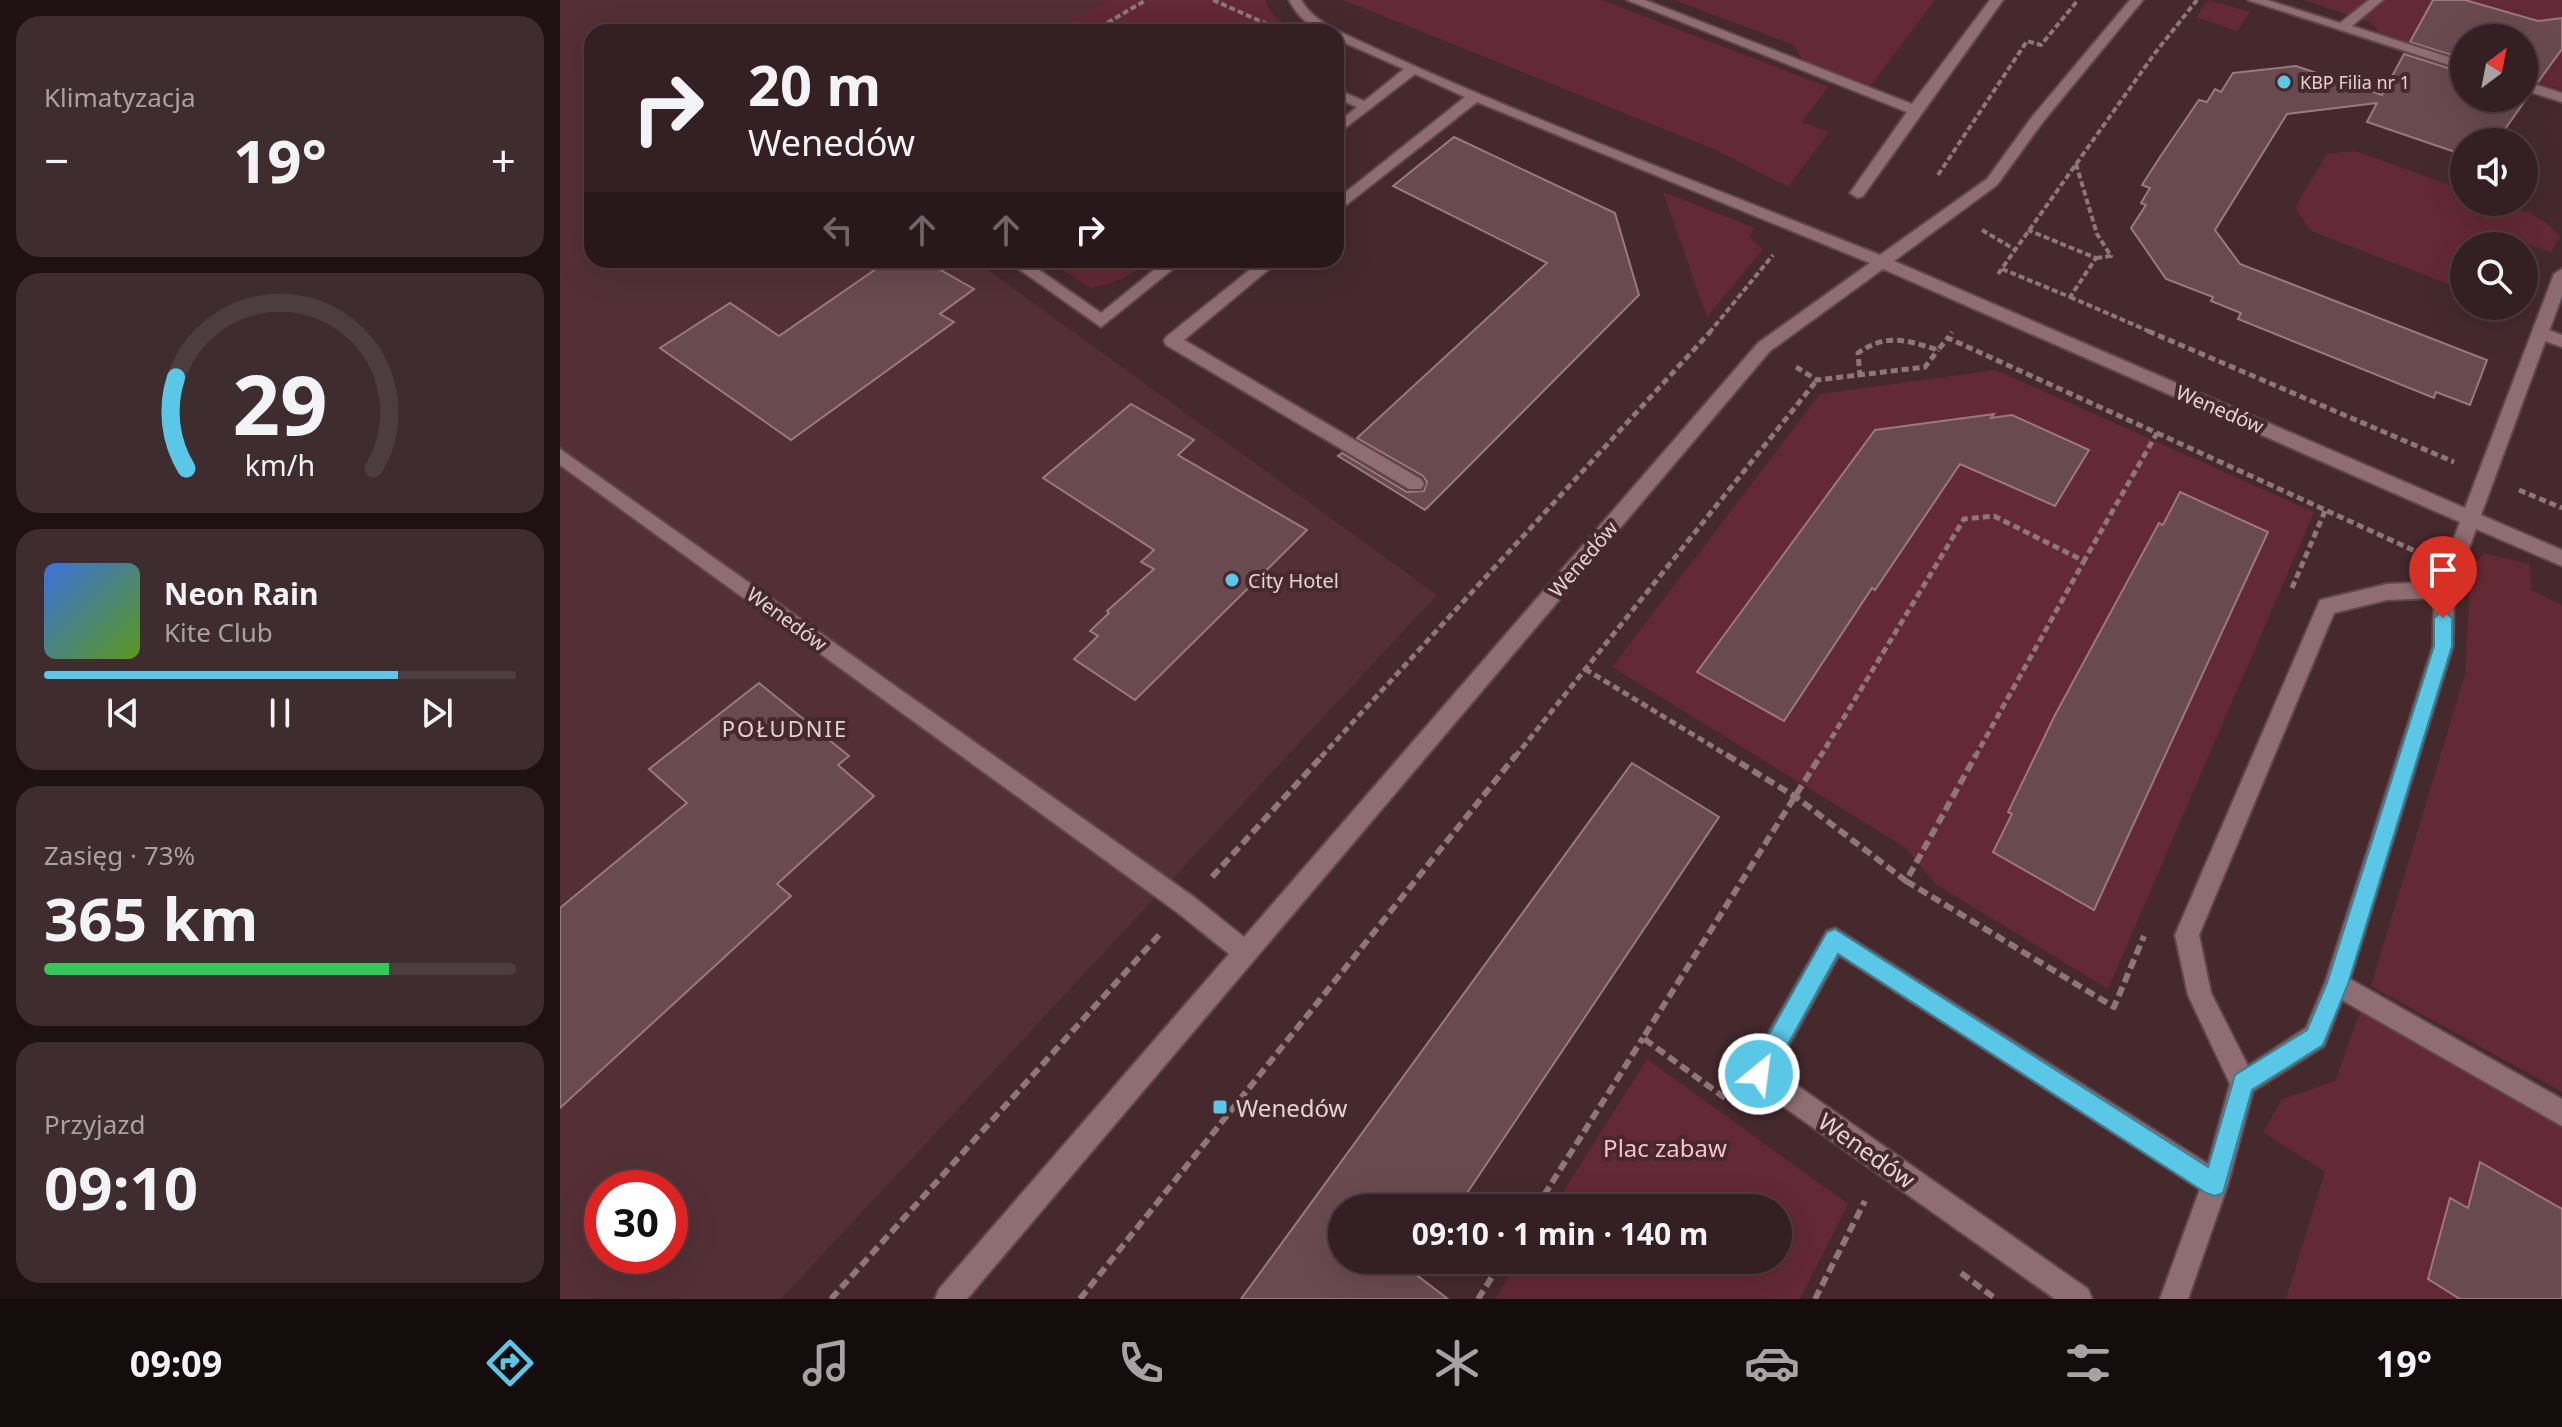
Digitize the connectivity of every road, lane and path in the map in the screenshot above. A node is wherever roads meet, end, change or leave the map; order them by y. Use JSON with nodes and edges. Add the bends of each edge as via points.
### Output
{"nodes":[{"id":1,"x":1146,"y":0,"type":"edge"},
{"id":2,"x":1213,"y":0,"type":"edge"},
{"id":3,"x":1295,"y":0,"type":"edge"},
{"id":4,"x":1633,"y":0,"type":"edge"},
{"id":5,"x":1997,"y":0,"type":"edge"},
{"id":6,"x":2078,"y":0,"type":"edge"},
{"id":7,"x":2137,"y":0,"type":"edge"},
{"id":8,"x":2197,"y":0,"type":"edge"},
{"id":9,"x":2254,"y":0,"type":"edge"},
{"id":10,"x":2377,"y":0,"type":"edge"},
{"id":11,"x":1260,"y":21,"type":"junction"},
{"id":12,"x":1106,"y":24,"type":"edge"},
{"id":13,"x":1256,"y":24,"type":"edge"},
{"id":14,"x":1268,"y":24,"type":"edge"},
{"id":15,"x":1320,"y":24,"type":"edge"},
{"id":16,"x":2343,"y":27,"type":"junction"},
{"id":17,"x":1344,"y":38,"type":"edge"},
{"id":18,"x":2041,"y":45,"type":"dead end"},
{"id":19,"x":2450,"y":61,"type":"edge"},
{"id":20,"x":1412,"y":70,"type":"junction"},
{"id":21,"x":2538,"y":90,"type":"edge"},
{"id":22,"x":1475,"y":96,"type":"junction"},
{"id":23,"x":1344,"y":97,"type":"edge"},
{"id":24,"x":2562,"y":98,"type":"edge"},
{"id":25,"x":1366,"y":107,"type":"junction"},
{"id":26,"x":1915,"y":110,"type":"junction"},
{"id":27,"x":1344,"y":125,"type":"edge"},
{"id":28,"x":2076,"y":164,"type":"junction"},
{"id":29,"x":1858,"y":193,"type":"dead end"},
{"id":30,"x":1344,"y":202,"type":"edge"},
{"id":31,"x":1796,"y":227,"type":"junction"},
{"id":32,"x":2028,"y":230,"type":"junction"},
{"id":33,"x":2096,"y":258,"type":"junction"},
{"id":34,"x":1880,"y":261,"type":"junction"},
{"id":35,"x":1025,"y":268,"type":"edge"},
{"id":36,"x":1166,"y":268,"type":"edge"},
{"id":37,"x":1262,"y":268,"type":"edge"},
{"id":38,"x":2002,"y":269,"type":"junction"},
{"id":39,"x":2562,"y":274,"type":"edge"},
{"id":40,"x":2070,"y":297,"type":"junction"},
{"id":41,"x":1975,"y":303,"type":"junction"},
{"id":42,"x":2540,"y":333,"type":"junction"},
{"id":43,"x":1948,"y":338,"type":"junction"},
{"id":44,"x":2562,"y":341,"type":"edge"},
{"id":45,"x":1938,"y":350,"type":"junction"},
{"id":46,"x":1860,"y":377,"type":"junction"},
{"id":47,"x":2157,"y":433,"type":"junction"},
{"id":48,"x":560,"y":456,"type":"edge"},
{"id":49,"x":2487,"y":476,"type":"junction"},
{"id":50,"x":1415,"y":484,"type":"dead end"},
{"id":51,"x":2562,"y":508,"type":"edge"},
{"id":52,"x":2325,"y":511,"type":"junction"},
{"id":53,"x":2472,"y":518,"type":"junction"},
{"id":54,"x":2415,"y":551,"type":"dead end"},
{"id":55,"x":2562,"y":558,"type":"edge"},
{"id":56,"x":2084,"y":561,"type":"junction"},
{"id":57,"x":2444,"y":590,"type":"junction"},
{"id":58,"x":2288,"y":599,"type":"dead end"},
{"id":59,"x":1585,"y":669,"type":"junction"},
{"id":60,"x":1796,"y":797,"type":"junction"},
{"id":61,"x":1906,"y":881,"type":"junction"},
{"id":62,"x":1186,"y":905,"type":"junction"},
{"id":63,"x":2145,"y":934,"type":"dead end"},
{"id":64,"x":1246,"y":953,"type":"junction"},
{"id":65,"x":2337,"y":984,"type":"junction"},
{"id":66,"x":1643,"y":1038,"type":"junction"},
{"id":67,"x":2243,"y":1083,"type":"junction"},
{"id":68,"x":1729,"y":1102,"type":"dead end"},
{"id":69,"x":2562,"y":1113,"type":"edge"},
{"id":70,"x":2215,"y":1184,"type":"junction"},
{"id":71,"x":1852,"y":1192,"type":"dead end"},
{"id":72,"x":1545,"y":1194,"type":"edge"},
{"id":73,"x":1865,"y":1201,"type":"junction"},
{"id":74,"x":1877,"y":1210,"type":"dead end"},
{"id":75,"x":1948,"y":1263,"type":"dead end"},
{"id":76,"x":1494,"y":1274,"type":"edge"},
{"id":77,"x":831,"y":1299,"type":"edge"},
{"id":78,"x":949,"y":1299,"type":"edge"},
{"id":79,"x":1080,"y":1299,"type":"edge"},
{"id":80,"x":1478,"y":1299,"type":"edge"},
{"id":81,"x":1815,"y":1299,"type":"edge"},
{"id":82,"x":1996,"y":1299,"type":"edge"},
{"id":83,"x":2078,"y":1299,"type":"edge"},
{"id":84,"x":2174,"y":1299,"type":"edge"}],
"edges":[{"from":1,"to":12,"type":"path"},
{"from":2,"to":11,"type":"path"},
{"from":3,"to":15,"type":"street","name":"Wenedów","via":[[1302,13]]},
{"from":4,"to":26,"type":"street"},
{"from":5,"to":26,"type":"street"},
{"from":6,"to":18,"type":"path"},
{"from":7,"to":34,"type":"street","name":"Wenedów","via":[[1992,182]]},
{"from":8,"to":28,"type":"path"},
{"from":9,"to":16,"type":"street"},
{"from":10,"to":16,"type":"street"},
{"from":11,"to":13,"type":"path"},
{"from":11,"to":14,"type":"path"},
{"from":16,"to":19,"type":"street"},
{"from":17,"to":20,"type":"street","name":"Wenedów"},
{"from":20,"to":22,"type":"street","name":"Wenedów"},
{"from":20,"to":25,"type":"street"},
{"from":21,"to":24,"type":"street"},
{"from":22,"to":30,"type":"street"},
{"from":22,"to":31,"type":"street","name":"Wenedów"},
{"from":23,"to":25,"type":"street"},
{"from":25,"to":27,"type":"street"},
{"from":26,"to":29,"type":"street"},
{"from":28,"to":32,"type":"path"},
{"from":28,"to":33,"type":"path","via":[[2097,234],[2111,256]]},
{"from":31,"to":34,"type":"street","name":"Wenedów"},
{"from":31,"to":62,"type":"path","via":[[1724,316]]},
{"from":32,"to":33,"type":"path"},
{"from":32,"to":38,"type":"path"},
{"from":33,"to":40,"type":"path"},
{"from":34,"to":41,"type":"street","name":"Wenedów"},
{"from":34,"to":64,"type":"street","name":"Wenedów","via":[[1764,347]]},
{"from":35,"to":36,"type":"street","via":[[1101,321]]},
{"from":37,"to":50,"type":"street","via":[[1172,341]]},
{"from":38,"to":40,"type":"path"},
{"from":38,"to":41,"type":"path"},
{"from":39,"to":42,"type":"street"},
{"from":40,"to":49,"type":"path"},
{"from":41,"to":43,"type":"path"},
{"from":41,"to":53,"type":"street","name":"Wenedów"},
{"from":42,"to":44,"type":"street"},
{"from":42,"to":49,"type":"street"},
{"from":43,"to":45,"type":"path"},
{"from":43,"to":47,"type":"path"},
{"from":45,"to":46,"type":"path","via":[[1925,367]]},
{"from":45,"to":46,"type":"path","via":[[1899,337],[1875,339],[1858,353]]},
{"from":46,"to":59,"type":"path","via":[[1817,380]]},
{"from":47,"to":52,"type":"path"},
{"from":47,"to":56,"type":"path"},
{"from":48,"to":62,"type":"street","name":"Wenedów"},
{"from":49,"to":51,"type":"path"},
{"from":49,"to":53,"type":"street"},
{"from":52,"to":54,"type":"path"},
{"from":52,"to":58,"type":"path"},
{"from":53,"to":55,"type":"street","name":"Wenedów"},
{"from":53,"to":57,"type":"street"},
{"from":56,"to":60,"type":"path","via":[[1994,516],[1964,519]]},
{"from":56,"to":61,"type":"path"},
{"from":57,"to":65,"type":"street","via":[[2443,646]]},
{"from":57,"to":67,"type":"street","via":[[2387,592],[2327,606],[2187,935],[2200,995]]},
{"from":59,"to":60,"type":"path"},
{"from":59,"to":79,"type":"path"},
{"from":60,"to":61,"type":"path"},
{"from":60,"to":66,"type":"path"},
{"from":61,"to":63,"type":"path","via":[[2114,1007]]},
{"from":62,"to":64,"type":"street","name":"Wenedów"},
{"from":62,"to":77,"type":"path"},
{"from":64,"to":78,"type":"street","name":"Wenedów"},
{"from":65,"to":67,"type":"street","via":[[2315,1037]]},
{"from":65,"to":69,"type":"street"},
{"from":66,"to":68,"type":"path"},
{"from":66,"to":72,"type":"path"},
{"from":67,"to":70,"type":"street"},
{"from":70,"to":83,"type":"street","name":"Wenedów","via":[[1835,939],[1759,1074]]},
{"from":70,"to":84,"type":"street"},
{"from":71,"to":73,"type":"path"},
{"from":73,"to":74,"type":"path"},
{"from":73,"to":81,"type":"path"},
{"from":75,"to":82,"type":"path"},
{"from":76,"to":80,"type":"path"}]}
